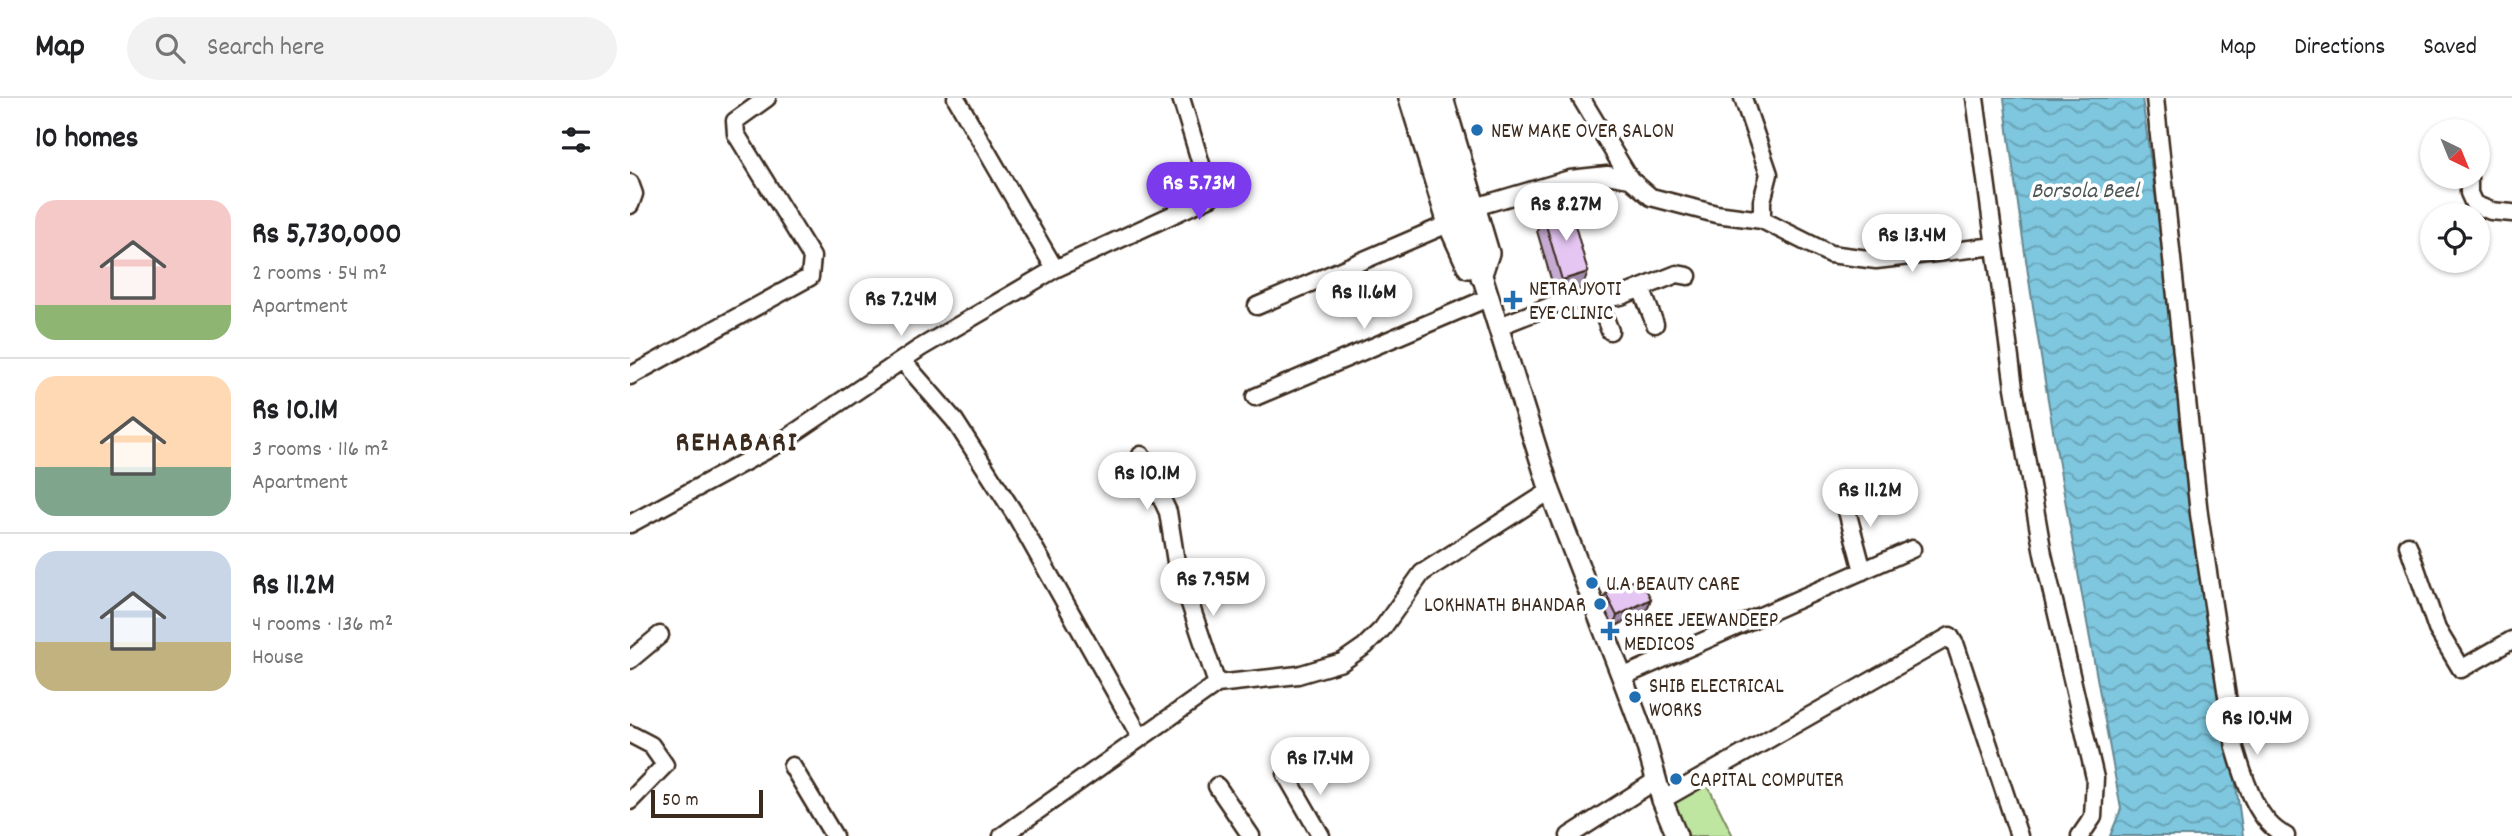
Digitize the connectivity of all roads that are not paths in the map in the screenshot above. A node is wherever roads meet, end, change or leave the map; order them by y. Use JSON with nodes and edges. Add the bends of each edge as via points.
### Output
{"nodes":[{"id":1,"x":767,"y":98,"type":"edge"},
{"id":2,"x":956,"y":98,"type":"edge"},
{"id":3,"x":1181,"y":98,"type":"edge"},
{"id":4,"x":1409,"y":98,"type":"edge"},
{"id":5,"x":1426,"y":98,"type":"edge"},
{"id":6,"x":1443,"y":98,"type":"edge"},
{"id":7,"x":1581,"y":98,"type":"edge"},
{"id":8,"x":1744,"y":98,"type":"edge"},
{"id":9,"x":1975,"y":98,"type":"edge"},
{"id":10,"x":2155,"y":98,"type":"edge"},
{"id":11,"x":1630,"y":179,"type":"junction"},
{"id":12,"x":630,"y":183,"type":"edge"},
{"id":13,"x":2469,"y":189,"type":"edge"},
{"id":14,"x":630,"y":205,"type":"edge"},
{"id":15,"x":1475,"y":207,"type":"junction"},
{"id":16,"x":2512,"y":213,"type":"edge"},
{"id":17,"x":1762,"y":220,"type":"junction"},
{"id":18,"x":1448,"y":224,"type":"junction"},
{"id":19,"x":1995,"y":246,"type":"junction"},
{"id":20,"x":1055,"y":269,"type":"junction"},
{"id":21,"x":1688,"y":276,"type":"dead end"},
{"id":22,"x":1480,"y":277,"type":"junction"},
{"id":23,"x":1641,"y":288,"type":"junction"},
{"id":24,"x":1488,"y":298,"type":"junction"},
{"id":25,"x":1598,"y":300,"type":"junction"},
{"id":26,"x":1257,"y":306,"type":"dead end"},
{"id":27,"x":1655,"y":324,"type":"dead end"},
{"id":28,"x":1497,"y":327,"type":"junction"},
{"id":29,"x":1610,"y":331,"type":"dead end"},
{"id":30,"x":902,"y":360,"type":"junction"},
{"id":31,"x":630,"y":376,"type":"edge"},
{"id":32,"x":1255,"y":397,"type":"dead end"},
{"id":33,"x":1141,"y":456,"type":"dead end"},
{"id":34,"x":1550,"y":491,"type":"junction"},
{"id":35,"x":1843,"y":496,"type":"dead end"},
{"id":36,"x":630,"y":524,"type":"edge"},
{"id":37,"x":2408,"y":545,"type":"dead end"},
{"id":38,"x":1912,"y":550,"type":"dead end"},
{"id":39,"x":1863,"y":571,"type":"junction"},
{"id":40,"x":660,"y":635,"type":"dead end"},
{"id":41,"x":2512,"y":640,"type":"edge"},
{"id":42,"x":630,"y":660,"type":"edge"},
{"id":43,"x":1622,"y":677,"type":"junction"},
{"id":44,"x":1217,"y":684,"type":"junction"},
{"id":45,"x":630,"y":734,"type":"edge"},
{"id":46,"x":1141,"y":738,"type":"junction"},
{"id":47,"x":792,"y":766,"type":"dead end"},
{"id":48,"x":1286,"y":775,"type":"dead end"},
{"id":49,"x":1656,"y":781,"type":"junction"},
{"id":50,"x":1217,"y":786,"type":"dead end"},
{"id":51,"x":1662,"y":800,"type":"junction"},
{"id":52,"x":630,"y":801,"type":"edge"},
{"id":53,"x":834,"y":836,"type":"edge"},
{"id":54,"x":1002,"y":836,"type":"edge"},
{"id":55,"x":1251,"y":836,"type":"edge"},
{"id":56,"x":1321,"y":836,"type":"edge"},
{"id":57,"x":1569,"y":836,"type":"edge"},
{"id":58,"x":1677,"y":836,"type":"edge"},
{"id":59,"x":2019,"y":836,"type":"edge"},
{"id":60,"x":2080,"y":836,"type":"edge"},
{"id":61,"x":2286,"y":836,"type":"edge"}],
"edges":[{"from":1,"to":31,"type":"street","via":[[735,121],[736,134],[812,257],[810,276]]},
{"from":2,"to":20,"type":"street"},
{"from":3,"to":20,"type":"street","via":[[1211,197]]},
{"from":4,"to":18,"type":"main road"},
{"from":5,"to":22,"type":"main road"},
{"from":6,"to":15,"type":"main road"},
{"from":7,"to":11,"type":"street"},
{"from":8,"to":17,"type":"street","via":[[1769,174]]},
{"from":9,"to":19,"type":"street"},
{"from":10,"to":61,"type":"street","via":[[2199,514],[2235,748],[2246,784],[2270,827]]},
{"from":11,"to":15,"type":"street","via":[[1607,175],[1570,179]]},
{"from":11,"to":17,"type":"street","via":[[1651,197]]},
{"from":12,"to":14,"type":"street","via":[[634,194]]},
{"from":13,"to":16,"type":"street","via":[[2474,204]]},
{"from":15,"to":22,"type":"main road","via":[[1489,253]]},
{"from":17,"to":19,"type":"street","via":[[1830,254],[1876,260]]},
{"from":18,"to":22,"type":"main road","via":[[1467,267]]},
{"from":18,"to":26,"type":"street"},
{"from":19,"to":60,"type":"street","via":[[2043,554],[2095,778],[2093,817]]},
{"from":20,"to":30,"type":"street"},
{"from":21,"to":23,"type":"street","via":[[1677,274]]},
{"from":22,"to":24,"type":"main road"},
{"from":23,"to":25,"type":"street"},
{"from":23,"to":27,"type":"street"},
{"from":24,"to":28,"type":"main road"},
{"from":24,"to":32,"type":"street"},
{"from":25,"to":28,"type":"street","via":[[1566,300]]},
{"from":25,"to":29,"type":"street"},
{"from":28,"to":34,"type":"main road"},
{"from":30,"to":36,"type":"street","via":[[778,444]]},
{"from":30,"to":46,"type":"street","via":[[955,421],[1018,519]]},
{"from":33,"to":44,"type":"street","via":[[1168,512],[1176,562]]},
{"from":34,"to":43,"type":"main road"},
{"from":34,"to":44,"type":"street","via":[[1422,573],[1382,629],[1342,662],[1298,675]]},
{"from":35,"to":39,"type":"street"},
{"from":37,"to":41,"type":"street","via":[[2437,629],[2461,669]]},
{"from":38,"to":39,"type":"street"},
{"from":39,"to":43,"type":"street"},
{"from":40,"to":42,"type":"street"},
{"from":43,"to":49,"type":"main road"},
{"from":44,"to":46,"type":"street"},
{"from":45,"to":52,"type":"street","via":[[651,744],[664,765]]},
{"from":46,"to":54,"type":"street"},
{"from":47,"to":53,"type":"street"},
{"from":48,"to":56,"type":"street"},
{"from":49,"to":51,"type":"main road"},
{"from":49,"to":57,"type":"street"},
{"from":50,"to":55,"type":"street"},
{"from":51,"to":58,"type":"main road"},
{"from":51,"to":59,"type":"street","via":[[1950,636]]}]}
